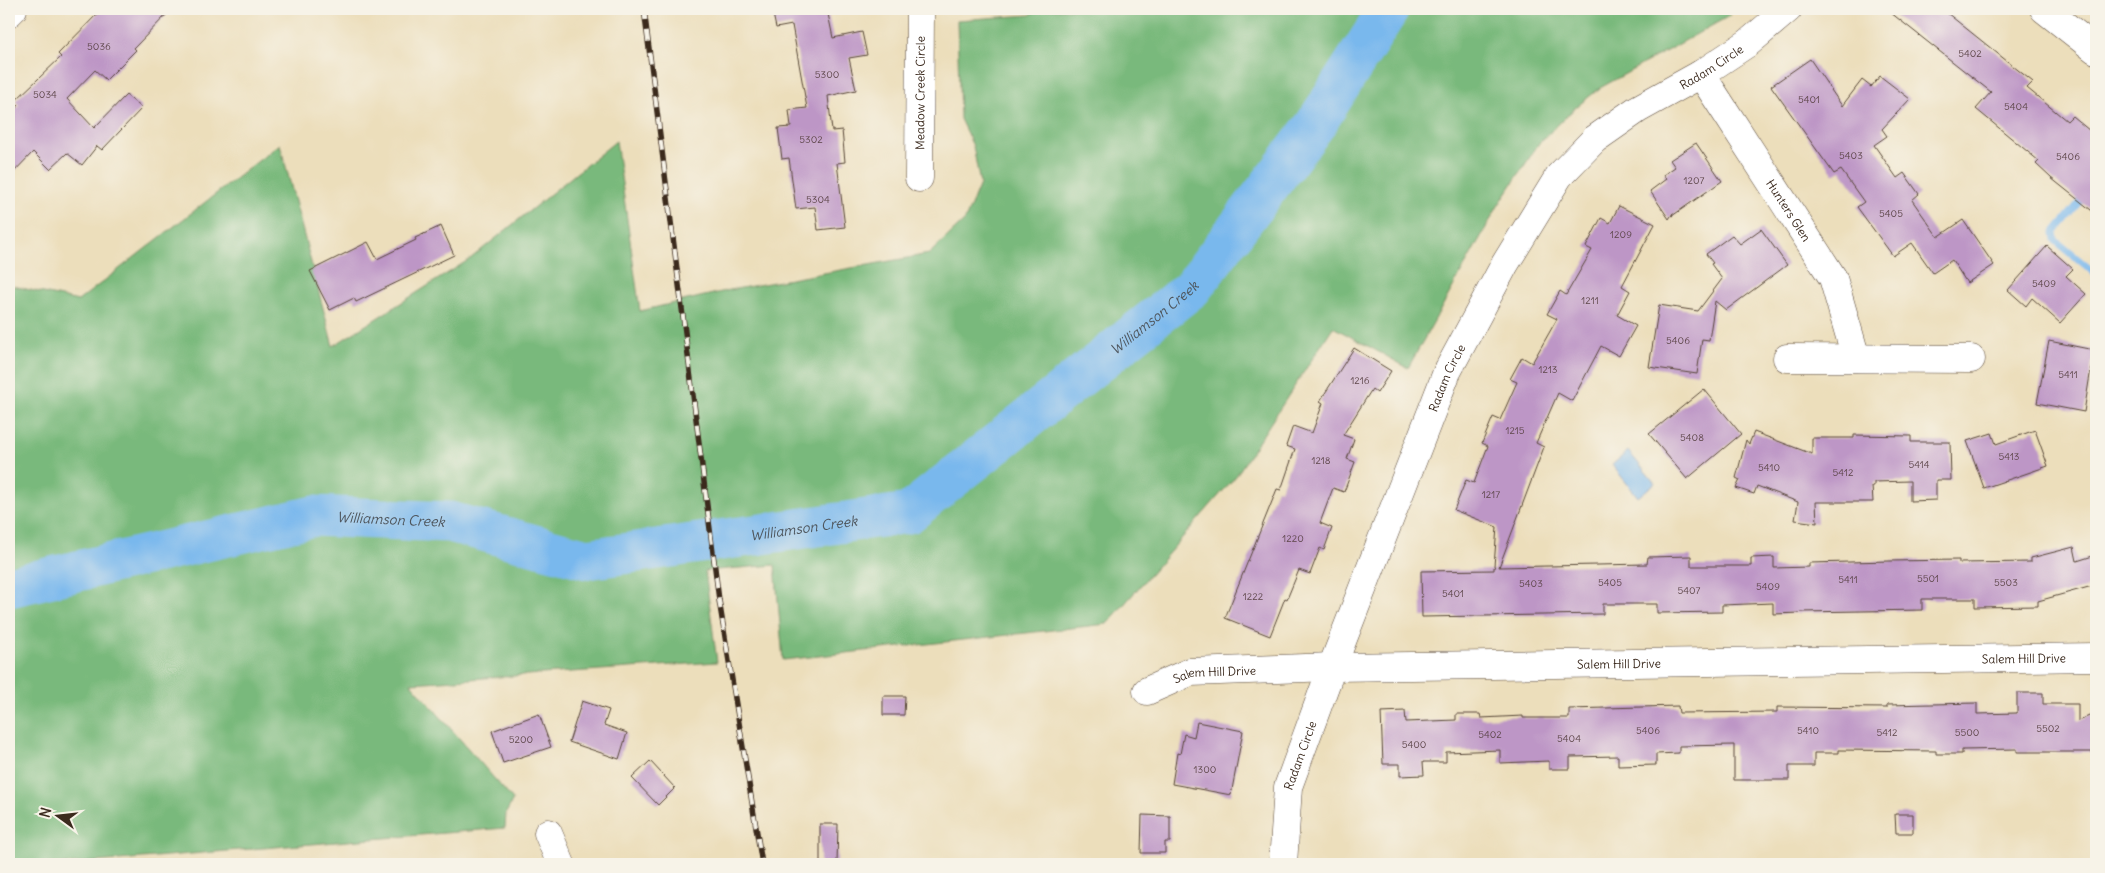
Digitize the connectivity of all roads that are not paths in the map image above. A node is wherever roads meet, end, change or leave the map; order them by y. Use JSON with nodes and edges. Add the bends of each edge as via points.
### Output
{"nodes":[{"id":1,"x":14,"y":9,"type":"edge"},
{"id":2,"x":920,"y":9,"type":"edge"},
{"id":3,"x":1788,"y":9,"type":"edge"},
{"id":4,"x":2044,"y":9,"type":"edge"},
{"id":5,"x":9,"y":13,"type":"edge"},
{"id":6,"x":2096,"y":50,"type":"edge"},
{"id":7,"x":1701,"y":74,"type":"junction"},
{"id":8,"x":919,"y":178,"type":"dead end"},
{"id":9,"x":1787,"y":358,"type":"dead end"},
{"id":10,"x":1856,"y":358,"type":"junction"},
{"id":11,"x":1971,"y":359,"type":"dead end"},
{"id":12,"x":2096,"y":658,"type":"edge"},
{"id":13,"x":1332,"y":668,"type":"junction"},
{"id":14,"x":1146,"y":691,"type":"dead end"},
{"id":15,"x":548,"y":833,"type":"dead end"},
{"id":16,"x":561,"y":864,"type":"edge"},
{"id":17,"x":1283,"y":864,"type":"edge"}],
"edges":[{"from":1,"to":5,"type":"street"},
{"from":2,"to":8,"type":"street","name":"Meadow Creek Circle"},
{"from":3,"to":7,"type":"street","name":"Radam Circle","via":[[1748,43]]},
{"from":4,"to":6,"type":"street"},
{"from":7,"to":10,"type":"street","name":"Hunters Glen","via":[[1833,278]]},
{"from":7,"to":13,"type":"street","name":"Radam Circle","via":[[1638,109],[1595,139],[1559,176],[1505,264],[1447,372]]},
{"from":9,"to":10,"type":"street"},
{"from":10,"to":11,"type":"street"},
{"from":12,"to":13,"type":"street","name":"Salem Hill Drive"},
{"from":13,"to":14,"type":"street","name":"Salem Hill Drive","via":[[1190,672]]},
{"from":13,"to":17,"type":"street","name":"Radam Circle","via":[[1288,787]]},
{"from":15,"to":16,"type":"street"}]}
